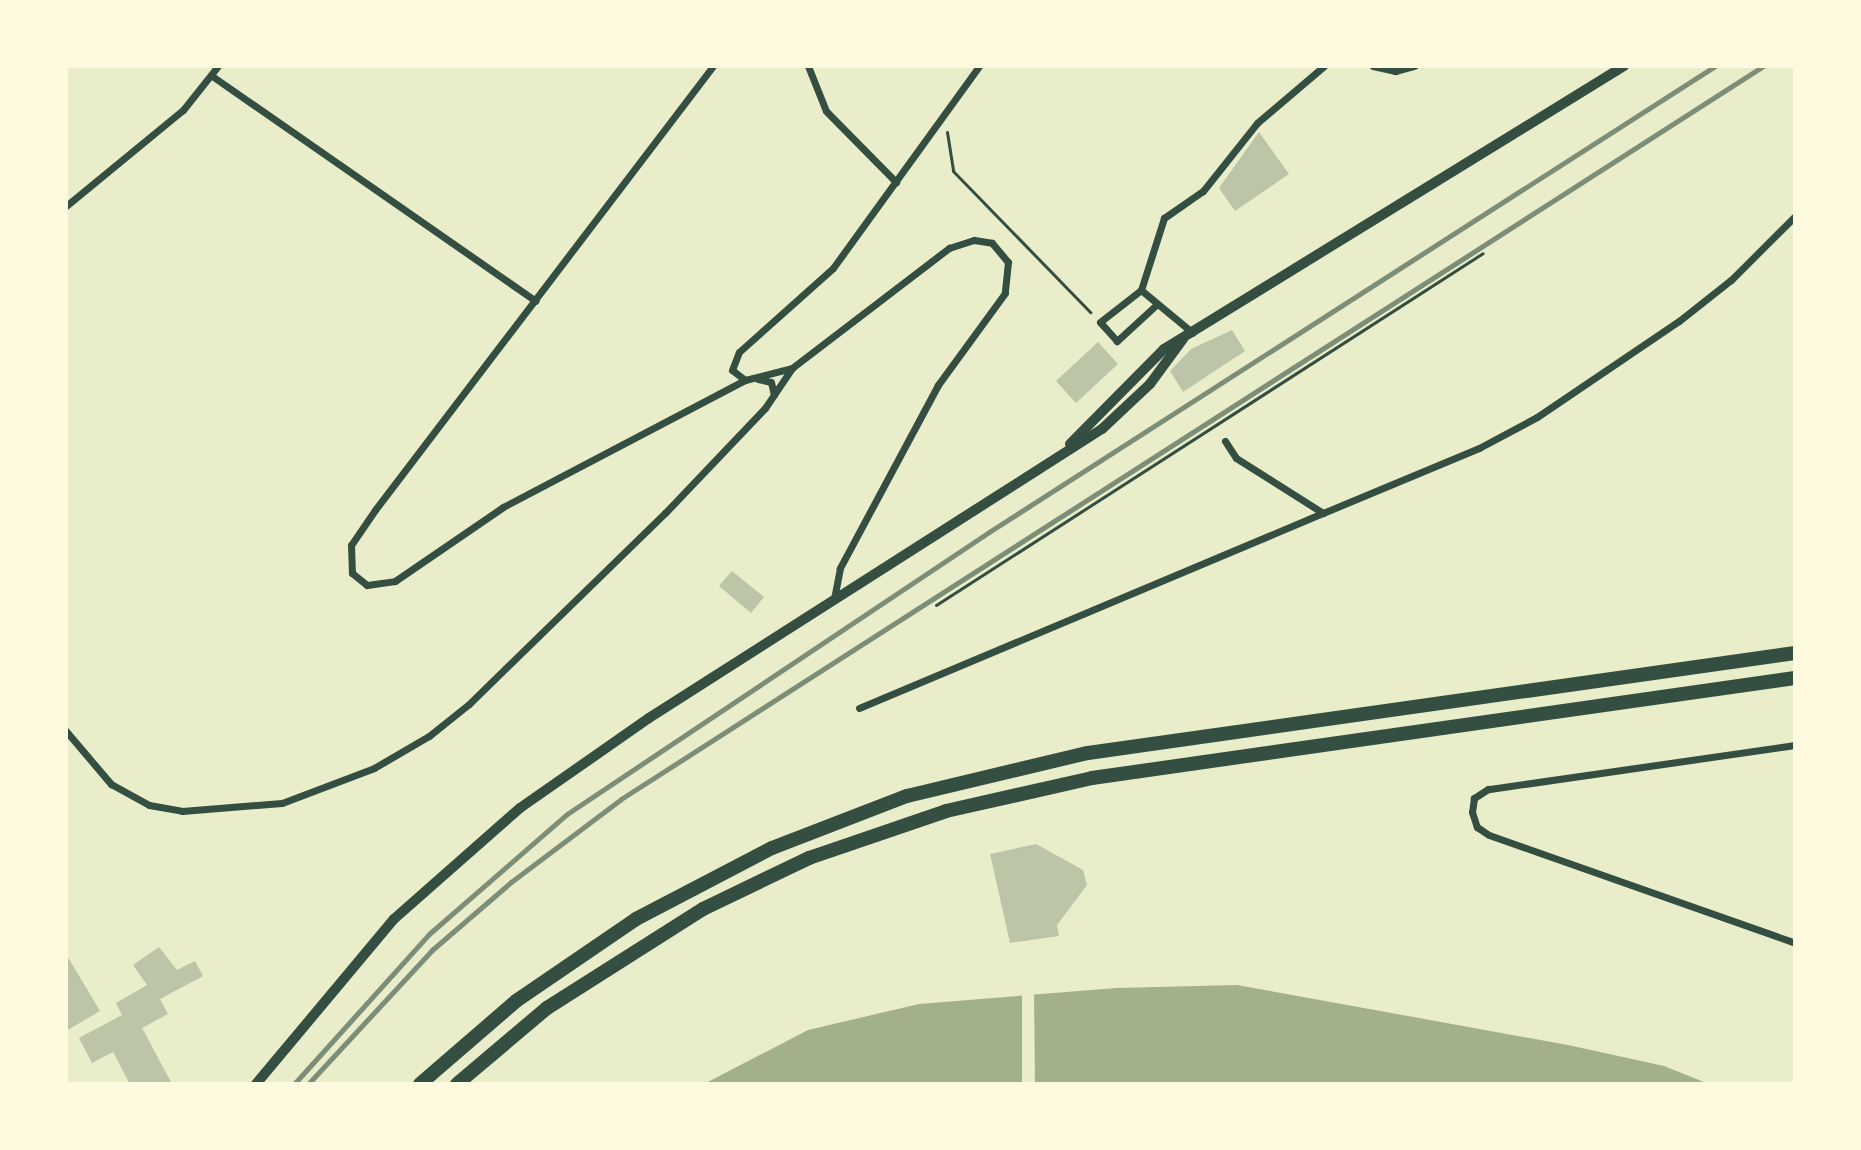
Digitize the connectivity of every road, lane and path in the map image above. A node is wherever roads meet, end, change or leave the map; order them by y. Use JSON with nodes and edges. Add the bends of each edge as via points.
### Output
{"nodes":[{"id":1,"x":218,"y":66,"type":"edge"},
{"id":2,"x":713,"y":66,"type":"edge"},
{"id":3,"x":808,"y":66,"type":"edge"},
{"id":4,"x":979,"y":66,"type":"edge"},
{"id":5,"x":1324,"y":66,"type":"edge"},
{"id":6,"x":1373,"y":66,"type":"edge"},
{"id":7,"x":1414,"y":66,"type":"edge"},
{"id":8,"x":1624,"y":66,"type":"edge"},
{"id":9,"x":212,"y":76,"type":"junction"},
{"id":10,"x":945,"y":112,"type":"junction"},
{"id":11,"x":896,"y":182,"type":"junction"},
{"id":12,"x":66,"y":206,"type":"edge"},
{"id":13,"x":1795,"y":216,"type":"edge"},
{"id":14,"x":1483,"y":253,"type":"dead end"},
{"id":15,"x":1141,"y":290,"type":"junction"},
{"id":16,"x":536,"y":301,"type":"junction"},
{"id":17,"x":1155,"y":306,"type":"junction"},
{"id":18,"x":1100,"y":322,"type":"junction"},
{"id":19,"x":1188,"y":336,"type":"junction"},
{"id":20,"x":792,"y":368,"type":"junction"},
{"id":21,"x":745,"y":380,"type":"junction"},
{"id":22,"x":771,"y":400,"type":"junction"},
{"id":23,"x":1225,"y":441,"type":"dead end"},
{"id":24,"x":1064,"y":450,"type":"junction"},
{"id":25,"x":1323,"y":513,"type":"junction"},
{"id":26,"x":834,"y":602,"type":"junction"},
{"id":27,"x":936,"y":605,"type":"dead end"},
{"id":28,"x":1795,"y":653,"type":"edge"},
{"id":29,"x":1795,"y":678,"type":"edge"},
{"id":30,"x":859,"y":708,"type":"dead end"},
{"id":31,"x":66,"y":731,"type":"edge"},
{"id":32,"x":1795,"y":745,"type":"edge"},
{"id":33,"x":1795,"y":943,"type":"edge"},
{"id":34,"x":256,"y":1084,"type":"edge"},
{"id":35,"x":420,"y":1084,"type":"edge"},
{"id":36,"x":457,"y":1084,"type":"edge"}],
"edges":[{"from":1,"to":9,"type":"street"},
{"from":2,"to":16,"type":"street"},
{"from":3,"to":11,"type":"street","via":[[826,111]]},
{"from":4,"to":10,"type":"street"},
{"from":5,"to":15,"type":"street","via":[[1257,123],[1203,191],[1164,218]]},
{"from":6,"to":7,"type":"street","via":[[1395,71]]},
{"from":8,"to":19,"type":"main road"},
{"from":9,"to":12,"type":"street","via":[[169,123]]},
{"from":9,"to":16,"type":"street"},
{"from":10,"to":11,"type":"street"},
{"from":10,"to":18,"type":"path","via":[[953,171]]},
{"from":11,"to":21,"type":"street","via":[[833,268],[739,352],[732,370]]},
{"from":13,"to":25,"type":"street","via":[[1731,280],[1679,321],[1537,417],[1479,448]]},
{"from":14,"to":27,"type":"path"},
{"from":15,"to":17,"type":"street"},
{"from":15,"to":18,"type":"street"},
{"from":16,"to":21,"type":"street","via":[[355,538],[348,561],[360,582],[378,586],[405,576],[503,507]]},
{"from":17,"to":18,"type":"street","via":[[1117,341]]},
{"from":17,"to":19,"type":"street"},
{"from":19,"to":24,"type":"main road","via":[[1148,362]]},
{"from":19,"to":24,"type":"main road","via":[[1129,407]]},
{"from":20,"to":21,"type":"street"},
{"from":20,"to":22,"type":"street"},
{"from":20,"to":26,"type":"street","via":[[955,245],[986,241],[1006,256],[1005,293],[938,385],[911,433],[840,568]]},
{"from":21,"to":22,"type":"street","via":[[771,382]]},
{"from":22,"to":31,"type":"street","via":[[665,513],[469,704],[429,736],[352,779],[259,808],[182,811],[149,805],[120,790]]},
{"from":23,"to":25,"type":"street","via":[[1236,458]]},
{"from":24,"to":26,"type":"main road"},
{"from":25,"to":30,"type":"street"},
{"from":26,"to":34,"type":"main road","via":[[610,744],[475,845],[360,955]]},
{"from":28,"to":35,"type":"highway","via":[[1088,753],[907,796],[772,848],[636,919],[516,1001]]},
{"from":29,"to":36,"type":"highway","via":[[1092,778],[915,820],[809,858],[703,909],[547,1008]]},
{"from":32,"to":33,"type":"street","via":[[1488,789],[1474,798],[1472,812],[1477,827],[1489,835]]}]}
